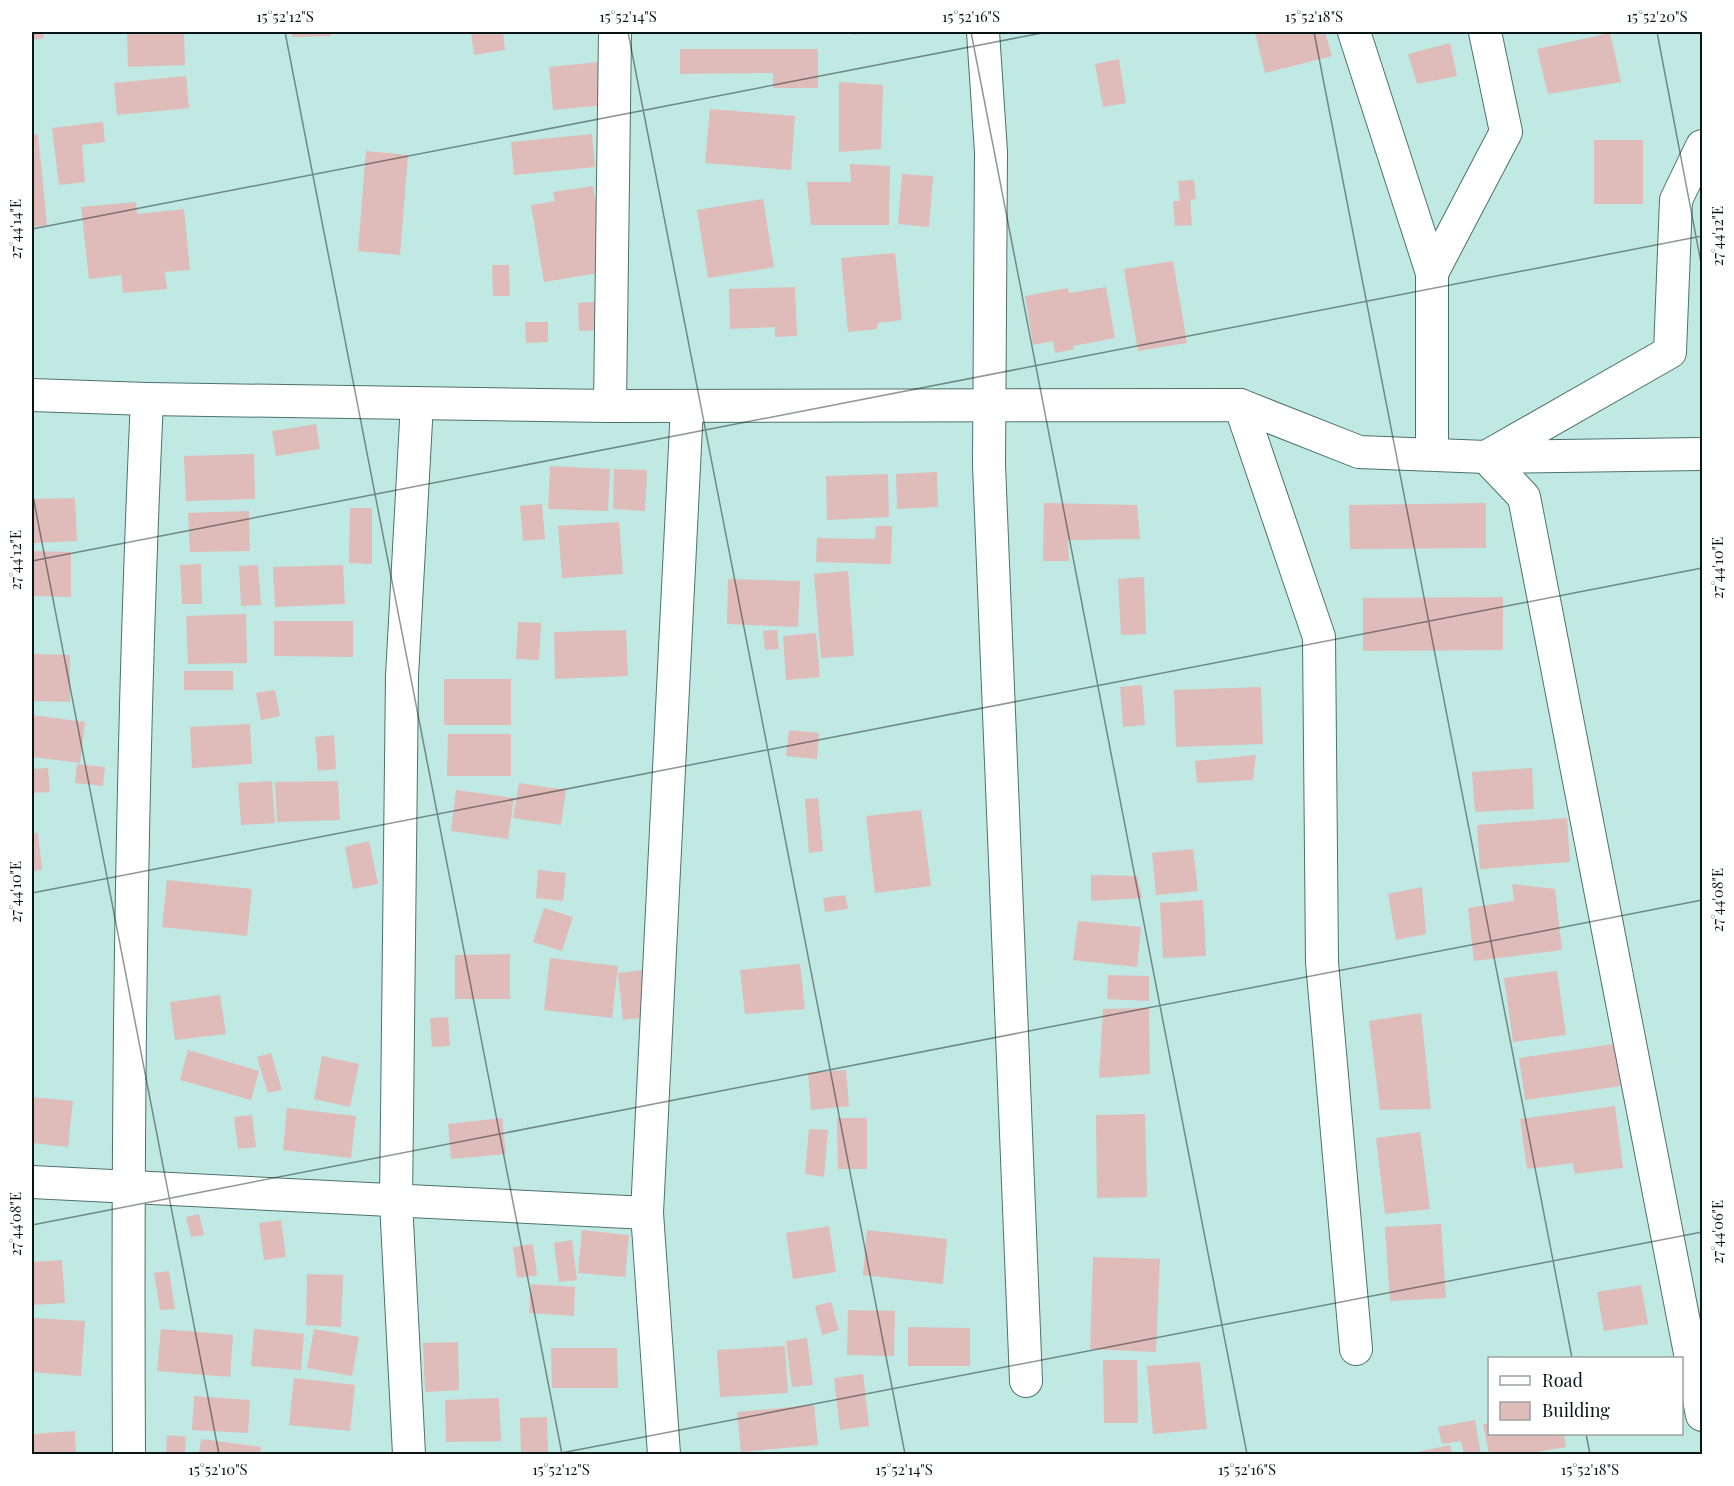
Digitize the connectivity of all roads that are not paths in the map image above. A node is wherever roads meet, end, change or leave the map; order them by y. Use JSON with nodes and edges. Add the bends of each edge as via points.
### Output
{"nodes":[{"id":1,"x":615,"y":32,"type":"edge"},
{"id":2,"x":983,"y":32,"type":"edge"},
{"id":3,"x":1354,"y":32,"type":"edge"},
{"id":4,"x":1485,"y":32,"type":"edge"},
{"id":5,"x":1702,"y":146,"type":"edge"},
{"id":6,"x":1432,"y":273,"type":"junction"},
{"id":7,"x":32,"y":395,"type":"edge"},
{"id":8,"x":147,"y":399,"type":"junction"},
{"id":9,"x":417,"y":403,"type":"junction"},
{"id":10,"x":1240,"y":405,"type":"junction"},
{"id":11,"x":610,"y":406,"type":"junction"},
{"id":12,"x":687,"y":406,"type":"junction"},
{"id":13,"x":989,"y":407,"type":"junction"},
{"id":14,"x":1432,"y":454,"type":"junction"},
{"id":15,"x":1702,"y":454,"type":"edge"},
{"id":16,"x":1486,"y":457,"type":"junction"},
{"id":17,"x":32,"y":1182,"type":"edge"},
{"id":18,"x":127,"y":1188,"type":"junction"},
{"id":19,"x":396,"y":1202,"type":"junction"},
{"id":20,"x":647,"y":1213,"type":"junction"},
{"id":21,"x":1356,"y":1349,"type":"dead end"},
{"id":22,"x":1026,"y":1381,"type":"dead end"},
{"id":23,"x":1702,"y":1415,"type":"edge"},
{"id":24,"x":129,"y":1455,"type":"edge"},
{"id":25,"x":409,"y":1455,"type":"edge"},
{"id":26,"x":664,"y":1455,"type":"edge"}],
"edges":[{"from":1,"to":11,"type":"street"},
{"from":2,"to":13,"type":"street","via":[[991,152]]},
{"from":3,"to":6,"type":"street"},
{"from":4,"to":6,"type":"street","via":[[1506,132]]},
{"from":5,"to":16,"type":"street","via":[[1676,200],[1670,352]]},
{"from":6,"to":14,"type":"street"},
{"from":7,"to":8,"type":"street"},
{"from":8,"to":9,"type":"street"},
{"from":8,"to":18,"type":"street","via":[[138,610]]},
{"from":9,"to":11,"type":"street"},
{"from":9,"to":19,"type":"street","via":[[402,676]]},
{"from":10,"to":13,"type":"street"},
{"from":10,"to":14,"type":"street","via":[[1359,452]]},
{"from":10,"to":21,"type":"street","via":[[1319,637],[1322,962]]},
{"from":11,"to":12,"type":"street"},
{"from":12,"to":13,"type":"street"},
{"from":12,"to":20,"type":"street"},
{"from":13,"to":22,"type":"street"},
{"from":14,"to":16,"type":"street"},
{"from":15,"to":16,"type":"street"},
{"from":16,"to":23,"type":"street","via":[[1524,497]]},
{"from":17,"to":18,"type":"street"},
{"from":18,"to":19,"type":"street"},
{"from":18,"to":24,"type":"street"},
{"from":19,"to":20,"type":"street"},
{"from":19,"to":25,"type":"street"},
{"from":20,"to":26,"type":"street"}]}
